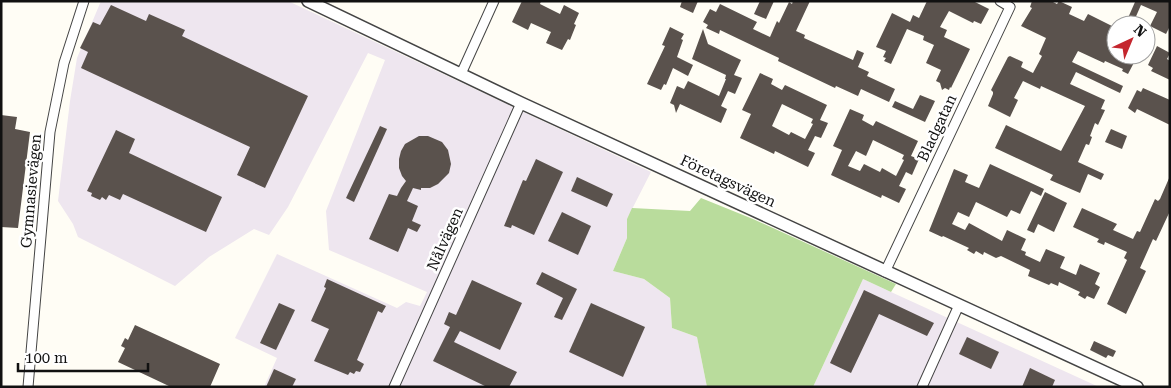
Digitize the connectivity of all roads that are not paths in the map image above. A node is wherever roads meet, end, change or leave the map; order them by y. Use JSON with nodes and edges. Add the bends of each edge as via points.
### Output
{"nodes":[{"id":1,"x":84,"y":1,"type":"edge"},
{"id":2,"x":308,"y":1,"type":"edge"},
{"id":3,"x":494,"y":1,"type":"edge"},
{"id":4,"x":1000,"y":1,"type":"edge"},
{"id":5,"x":461,"y":74,"type":"junction"},
{"id":6,"x":521,"y":103,"type":"junction"},
{"id":7,"x":886,"y":272,"type":"junction"},
{"id":8,"x":958,"y":305,"type":"junction"},
{"id":9,"x":28,"y":387,"type":"edge"},
{"id":10,"x":394,"y":387,"type":"edge"},
{"id":11,"x":922,"y":387,"type":"edge"},
{"id":12,"x":1137,"y":387,"type":"edge"}],
"edges":[{"from":1,"to":9,"type":"street","name":"Gymnasievägen","via":[[64,63],[50,132]]},
{"from":2,"to":5,"type":"street","name":"Företagsvägen"},
{"from":3,"to":5,"type":"street"},
{"from":4,"to":7,"type":"street","name":"Bladgatan","via":[[1010,6]]},
{"from":5,"to":6,"type":"street","name":"Företagsvägen"},
{"from":6,"to":7,"type":"street","name":"Företagsvägen"},
{"from":6,"to":10,"type":"street","name":"Nålvägen"},
{"from":7,"to":8,"type":"street","name":"Företagsvägen"},
{"from":8,"to":11,"type":"street"},
{"from":8,"to":12,"type":"street","name":"Företagsvägen"}]}
